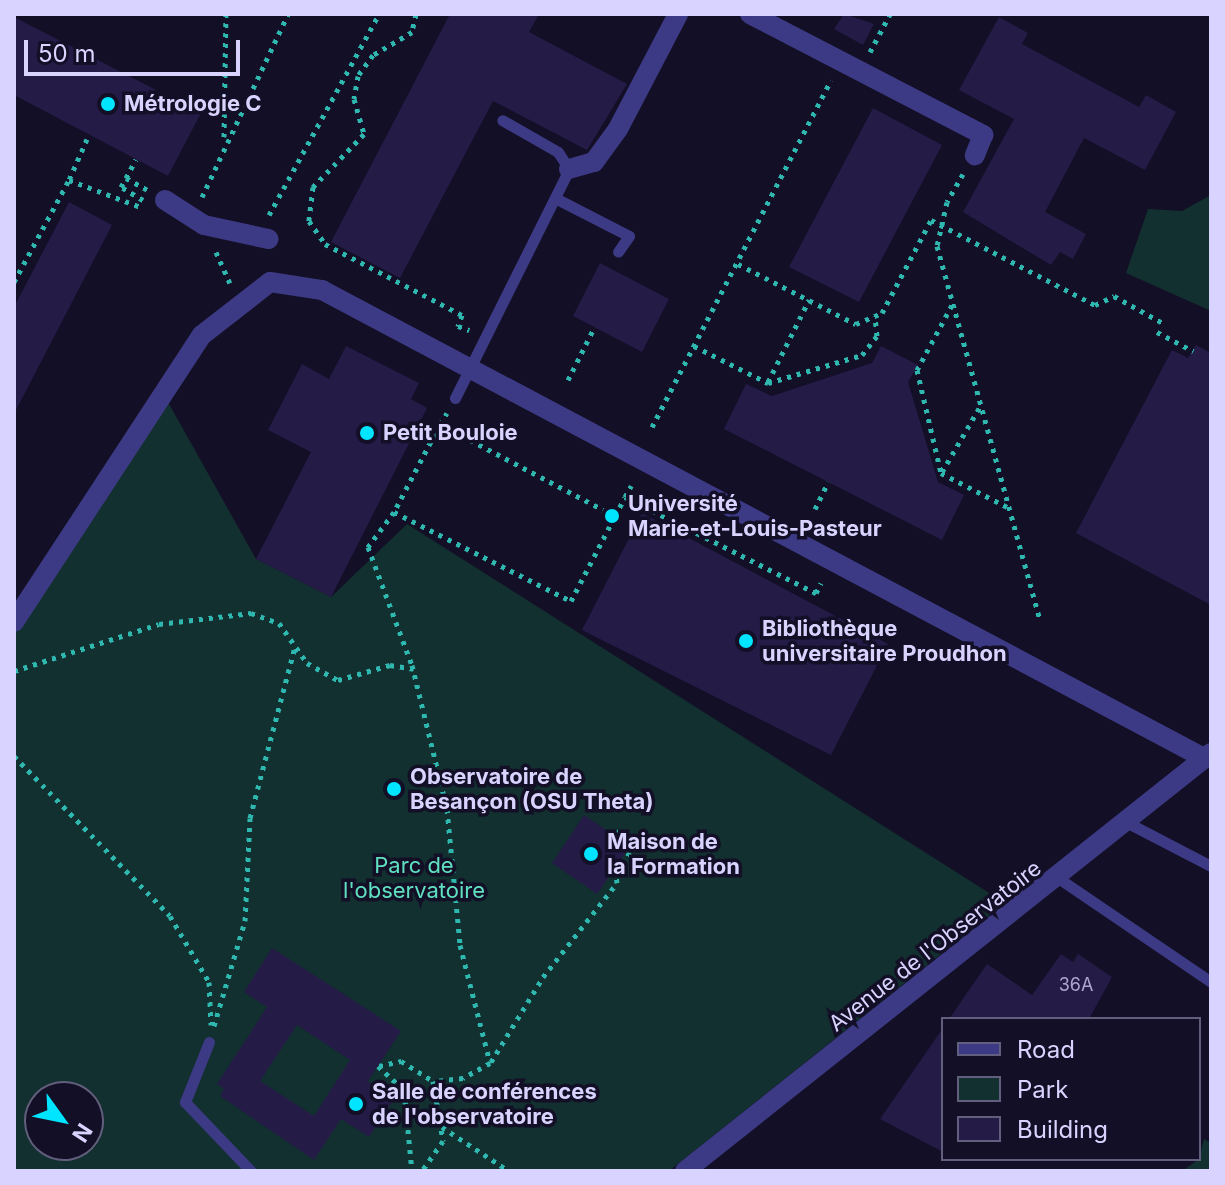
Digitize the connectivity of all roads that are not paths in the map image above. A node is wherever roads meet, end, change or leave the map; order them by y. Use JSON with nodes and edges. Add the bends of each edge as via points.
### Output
{"nodes":[{"id":1,"x":678,"y":14,"type":"edge"},
{"id":2,"x":750,"y":14,"type":"edge"},
{"id":3,"x":502,"y":120,"type":"dead end"},
{"id":4,"x":975,"y":155,"type":"dead end"},
{"id":5,"x":569,"y":169,"type":"junction"},
{"id":6,"x":157,"y":195,"type":"road end"},
{"id":7,"x":555,"y":198,"type":"junction"},
{"id":8,"x":267,"y":233,"type":"road end"},
{"id":9,"x":618,"y":252,"type":"dead end"},
{"id":10,"x":472,"y":372,"type":"junction"},
{"id":11,"x":455,"y":398,"type":"road end"},
{"id":12,"x":14,"y":622,"type":"edge"},
{"id":13,"x":1209,"y":758,"type":"edge"},
{"id":14,"x":1128,"y":823,"type":"junction"},
{"id":15,"x":1211,"y":866,"type":"edge"},
{"id":16,"x":1061,"y":880,"type":"junction"},
{"id":17,"x":1211,"y":982,"type":"edge"},
{"id":18,"x":209,"y":1042,"type":"road end"},
{"id":19,"x":251,"y":1171,"type":"edge"},
{"id":20,"x":685,"y":1171,"type":"edge"}],
"edges":[{"from":1,"to":5,"type":"street","via":[[618,129],[594,162]]},
{"from":2,"to":4,"type":"street","via":[[983,135]]},
{"from":3,"to":5,"type":"lane","via":[[558,152]]},
{"from":5,"to":7,"type":"lane"},
{"from":6,"to":8,"type":"street","via":[[204,225]]},
{"from":7,"to":9,"type":"lane","via":[[629,236]]},
{"from":7,"to":10,"type":"lane"},
{"from":10,"to":11,"type":"lane"},
{"from":10,"to":12,"type":"street","via":[[322,290],[270,282],[202,335]]},
{"from":10,"to":13,"type":"street"},
{"from":13,"to":14,"type":"street","name":"Avenue de l'Observatoire"},
{"from":14,"to":15,"type":"lane"},
{"from":14,"to":16,"type":"street","name":"Avenue de l'Observatoire"},
{"from":16,"to":17,"type":"lane"},
{"from":16,"to":20,"type":"street","name":"Avenue de l'Observatoire"},
{"from":18,"to":19,"type":"lane","via":[[185,1102]]}]}
